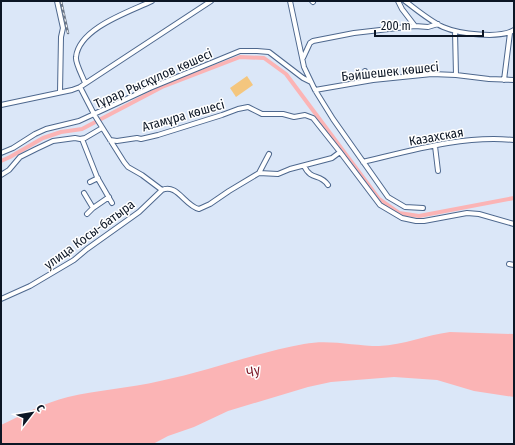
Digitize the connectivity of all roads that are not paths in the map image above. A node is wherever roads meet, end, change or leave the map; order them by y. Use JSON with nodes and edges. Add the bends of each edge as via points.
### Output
{"nodes":[{"id":1,"x":57,"y":1,"type":"edge"},
{"id":2,"x":152,"y":1,"type":"edge"},
{"id":3,"x":211,"y":1,"type":"edge"},
{"id":4,"x":290,"y":1,"type":"edge"},
{"id":5,"x":398,"y":1,"type":"edge"},
{"id":6,"x":405,"y":1,"type":"edge"},
{"id":7,"x":438,"y":24,"type":"junction"},
{"id":8,"x":414,"y":26,"type":"junction"},
{"id":9,"x":455,"y":31,"type":"junction"},
{"id":10,"x":512,"y":31,"type":"edge"},
{"id":11,"x":302,"y":59,"type":"junction"},
{"id":12,"x":365,"y":70,"type":"dead end"},
{"id":13,"x":456,"y":75,"type":"junction"},
{"id":14,"x":504,"y":80,"type":"junction"},
{"id":15,"x":514,"y":80,"type":"edge"},
{"id":16,"x":367,"y":81,"type":"junction"},
{"id":17,"x":311,"y":82,"type":"junction"},
{"id":18,"x":85,"y":84,"type":"junction"},
{"id":19,"x":80,"y":87,"type":"junction"},
{"id":20,"x":315,"y":90,"type":"junction"},
{"id":21,"x":60,"y":92,"type":"junction"},
{"id":22,"x":1,"y":105,"type":"edge"},
{"id":23,"x":94,"y":116,"type":"junction"},
{"id":24,"x":101,"y":127,"type":"junction"},
{"id":25,"x":82,"y":139,"type":"junction"},
{"id":26,"x":110,"y":140,"type":"junction"},
{"id":27,"x":514,"y":140,"type":"edge"},
{"id":28,"x":435,"y":146,"type":"junction"},
{"id":29,"x":340,"y":152,"type":"junction"},
{"id":30,"x":1,"y":153,"type":"edge"},
{"id":31,"x":269,"y":154,"type":"dead end"},
{"id":32,"x":363,"y":162,"type":"junction"},
{"id":33,"x":304,"y":166,"type":"junction"},
{"id":34,"x":438,"y":171,"type":"dead end"},
{"id":35,"x":259,"y":173,"type":"junction"},
{"id":36,"x":1,"y":175,"type":"edge"},
{"id":37,"x":98,"y":178,"type":"junction"},
{"id":38,"x":90,"y":182,"type":"dead end"},
{"id":39,"x":328,"y":185,"type":"dead end"},
{"id":40,"x":162,"y":190,"type":"junction"},
{"id":41,"x":84,"y":193,"type":"dead end"},
{"id":42,"x":109,"y":197,"type":"junction"},
{"id":43,"x":112,"y":203,"type":"dead end"},
{"id":44,"x":93,"y":208,"type":"junction"},
{"id":45,"x":423,"y":208,"type":"dead end"},
{"id":46,"x":87,"y":214,"type":"dead end"},
{"id":47,"x":514,"y":224,"type":"edge"},
{"id":48,"x":509,"y":264,"type":"dead end"},
{"id":49,"x":514,"y":265,"type":"edge"},
{"id":50,"x":1,"y":299,"type":"edge"}],
"edges":[{"from":1,"to":21,"type":"street","via":[[64,28],[61,37]]},
{"from":2,"to":18,"type":"street","via":[[107,22],[89,34],[76,57]]},
{"from":3,"to":18,"type":"street"},
{"from":4,"to":11,"type":"street"},
{"from":5,"to":8,"type":"street"},
{"from":6,"to":7,"type":"street"},
{"from":7,"to":8,"type":"street","via":[[428,27]]},
{"from":7,"to":9,"type":"street"},
{"from":8,"to":11,"type":"street","via":[[313,41]]},
{"from":9,"to":10,"type":"street","via":[[499,35]]},
{"from":9,"to":13,"type":"street"},
{"from":10,"to":14,"type":"street"},
{"from":11,"to":17,"type":"street"},
{"from":12,"to":16,"type":"street"},
{"from":13,"to":14,"type":"street","name":"Бәйшешек көшесі"},
{"from":13,"to":16,"type":"street","name":"Бәйшешек көшесі","via":[[432,74]]},
{"from":14,"to":15,"type":"street","name":"Бәйшешек көшесі"},
{"from":16,"to":20,"type":"street","name":"Бәйшешек көшесі"},
{"from":17,"to":20,"type":"street"},
{"from":17,"to":23,"type":"street","name":"Тұрар Рысқұлов көшесі","via":[[268,52],[240,51],[150,88]]},
{"from":18,"to":19,"type":"street"},
{"from":19,"to":21,"type":"street"},
{"from":19,"to":23,"type":"street"},
{"from":20,"to":32,"type":"street"},
{"from":21,"to":22,"type":"street"},
{"from":23,"to":24,"type":"street"},
{"from":23,"to":30,"type":"street","name":"Тұрар Рысқұлов көшесі","via":[[46,129]]},
{"from":24,"to":25,"type":"street"},
{"from":24,"to":26,"type":"street"},
{"from":25,"to":36,"type":"street","via":[[53,141],[20,157]]},
{"from":25,"to":37,"type":"street"},
{"from":26,"to":29,"type":"street","name":"Атамұра көшесі","via":[[141,139],[248,107],[262,114],[309,116]]},
{"from":26,"to":40,"type":"street","via":[[128,167],[142,174]]},
{"from":27,"to":28,"type":"street","name":"Казахская","via":[[463,140]]},
{"from":28,"to":32,"type":"street","name":"Казахская"},
{"from":28,"to":34,"type":"street"},
{"from":29,"to":33,"type":"street","via":[[332,158]]},
{"from":29,"to":47,"type":"street","via":[[380,205],[402,218],[424,221],[479,214]]},
{"from":31,"to":35,"type":"street"},
{"from":32,"to":45,"type":"street","via":[[392,200],[405,207]]},
{"from":33,"to":35,"type":"street","via":[[278,174]]},
{"from":33,"to":39,"type":"street","via":[[311,176],[320,178]]},
{"from":35,"to":40,"type":"street","via":[[199,209],[173,189]]},
{"from":37,"to":38,"type":"street"},
{"from":37,"to":42,"type":"street"},
{"from":40,"to":50,"type":"street","name":"улица Косы-батыра","via":[[139,212],[74,260],[30,286]]},
{"from":41,"to":44,"type":"street"},
{"from":42,"to":43,"type":"street"},
{"from":42,"to":44,"type":"street"},
{"from":44,"to":46,"type":"street"},
{"from":48,"to":49,"type":"street"}]}
